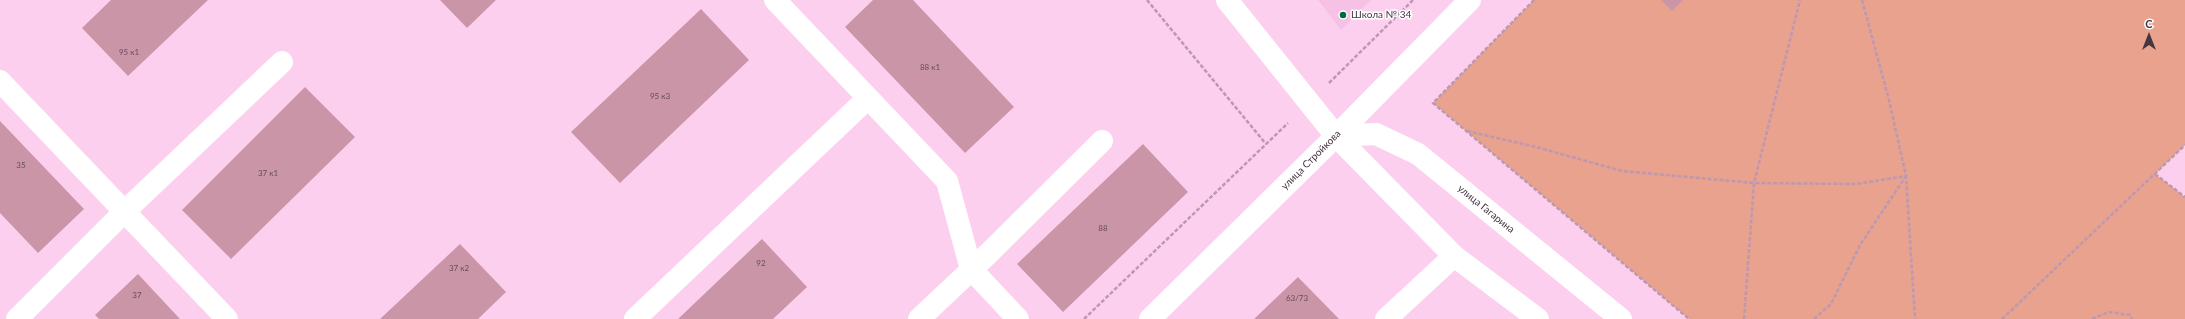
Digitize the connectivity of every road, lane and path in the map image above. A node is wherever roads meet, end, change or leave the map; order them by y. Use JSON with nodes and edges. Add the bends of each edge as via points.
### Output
{"nodes":[{"id":1,"x":775,"y":0,"type":"edge"},
{"id":2,"x":1147,"y":0,"type":"edge"},
{"id":3,"x":1227,"y":0,"type":"edge"},
{"id":4,"x":1413,"y":0,"type":"edge"},
{"id":5,"x":1470,"y":0,"type":"edge"},
{"id":6,"x":1534,"y":0,"type":"edge"},
{"id":7,"x":1800,"y":0,"type":"edge"},
{"id":8,"x":1862,"y":0,"type":"edge"},
{"id":9,"x":282,"y":62,"type":"dead end"},
{"id":10,"x":0,"y":81,"type":"edge"},
{"id":11,"x":868,"y":98,"type":"junction"},
{"id":12,"x":1310,"y":102,"type":"junction"},
{"id":13,"x":1467,"y":131,"type":"junction"},
{"id":14,"x":1336,"y":136,"type":"junction"},
{"id":15,"x":1102,"y":141,"type":"dead end"},
{"id":16,"x":1266,"y":144,"type":"junction"},
{"id":17,"x":2185,"y":145,"type":"edge"},
{"id":18,"x":2155,"y":174,"type":"junction"},
{"id":19,"x":1906,"y":176,"type":"junction"},
{"id":20,"x":1754,"y":183,"type":"junction"},
{"id":21,"x":2185,"y":197,"type":"edge"},
{"id":22,"x":124,"y":212,"type":"junction"},
{"id":23,"x":1454,"y":256,"type":"junction"},
{"id":24,"x":971,"y":269,"type":"junction"},
{"id":25,"x":0,"y":317,"type":"edge"},
{"id":26,"x":2,"y":319,"type":"edge"},
{"id":27,"x":17,"y":319,"type":"edge"},
{"id":28,"x":227,"y":319,"type":"edge"},
{"id":29,"x":635,"y":319,"type":"edge"},
{"id":30,"x":919,"y":319,"type":"edge"},
{"id":31,"x":1018,"y":319,"type":"edge"},
{"id":32,"x":1084,"y":319,"type":"edge"},
{"id":33,"x":1150,"y":319,"type":"edge"},
{"id":34,"x":1386,"y":319,"type":"edge"},
{"id":35,"x":1538,"y":319,"type":"edge"},
{"id":36,"x":1621,"y":319,"type":"edge"},
{"id":37,"x":1689,"y":319,"type":"edge"},
{"id":38,"x":1744,"y":319,"type":"edge"},
{"id":39,"x":1814,"y":319,"type":"edge"},
{"id":40,"x":1915,"y":319,"type":"edge"},
{"id":41,"x":2002,"y":319,"type":"edge"},
{"id":42,"x":2092,"y":319,"type":"edge"},
{"id":43,"x":2132,"y":319,"type":"edge"}],
"edges":[{"from":1,"to":11,"type":"street"},
{"from":2,"to":16,"type":"path"},
{"from":3,"to":12,"type":"street"},
{"from":4,"to":12,"type":"path"},
{"from":5,"to":14,"type":"street","name":"улица Стройкова"},
{"from":6,"to":13,"type":"path","via":[[1433,103]]},
{"from":7,"to":20,"type":"path"},
{"from":8,"to":19,"type":"path"},
{"from":9,"to":22,"type":"street"},
{"from":10,"to":22,"type":"street"},
{"from":11,"to":24,"type":"street","via":[[946,181]]},
{"from":11,"to":29,"type":"street"},
{"from":12,"to":14,"type":"street"},
{"from":12,"to":16,"type":"path"},
{"from":13,"to":20,"type":"path","via":[[1622,171]]},
{"from":13,"to":37,"type":"path"},
{"from":14,"to":23,"type":"street"},
{"from":14,"to":33,"type":"street","name":"улица Стройкова"},
{"from":14,"to":36,"type":"street","name":"улица Гагарина","via":[[1376,134],[1418,154]]},
{"from":15,"to":24,"type":"street"},
{"from":16,"to":32,"type":"path"},
{"from":17,"to":18,"type":"path"},
{"from":18,"to":21,"type":"path"},
{"from":18,"to":41,"type":"path"},
{"from":19,"to":20,"type":"path","via":[[1856,184]]},
{"from":19,"to":39,"type":"path","via":[[1860,245],[1831,304]]},
{"from":19,"to":40,"type":"path"},
{"from":20,"to":38,"type":"path"},
{"from":22,"to":27,"type":"street"},
{"from":22,"to":28,"type":"street"},
{"from":23,"to":34,"type":"street"},
{"from":23,"to":35,"type":"street"},
{"from":24,"to":30,"type":"street"},
{"from":24,"to":31,"type":"street"},
{"from":25,"to":26,"type":"street"},
{"from":42,"to":43,"type":"path","via":[[2109,312],[2130,315]]}]}
